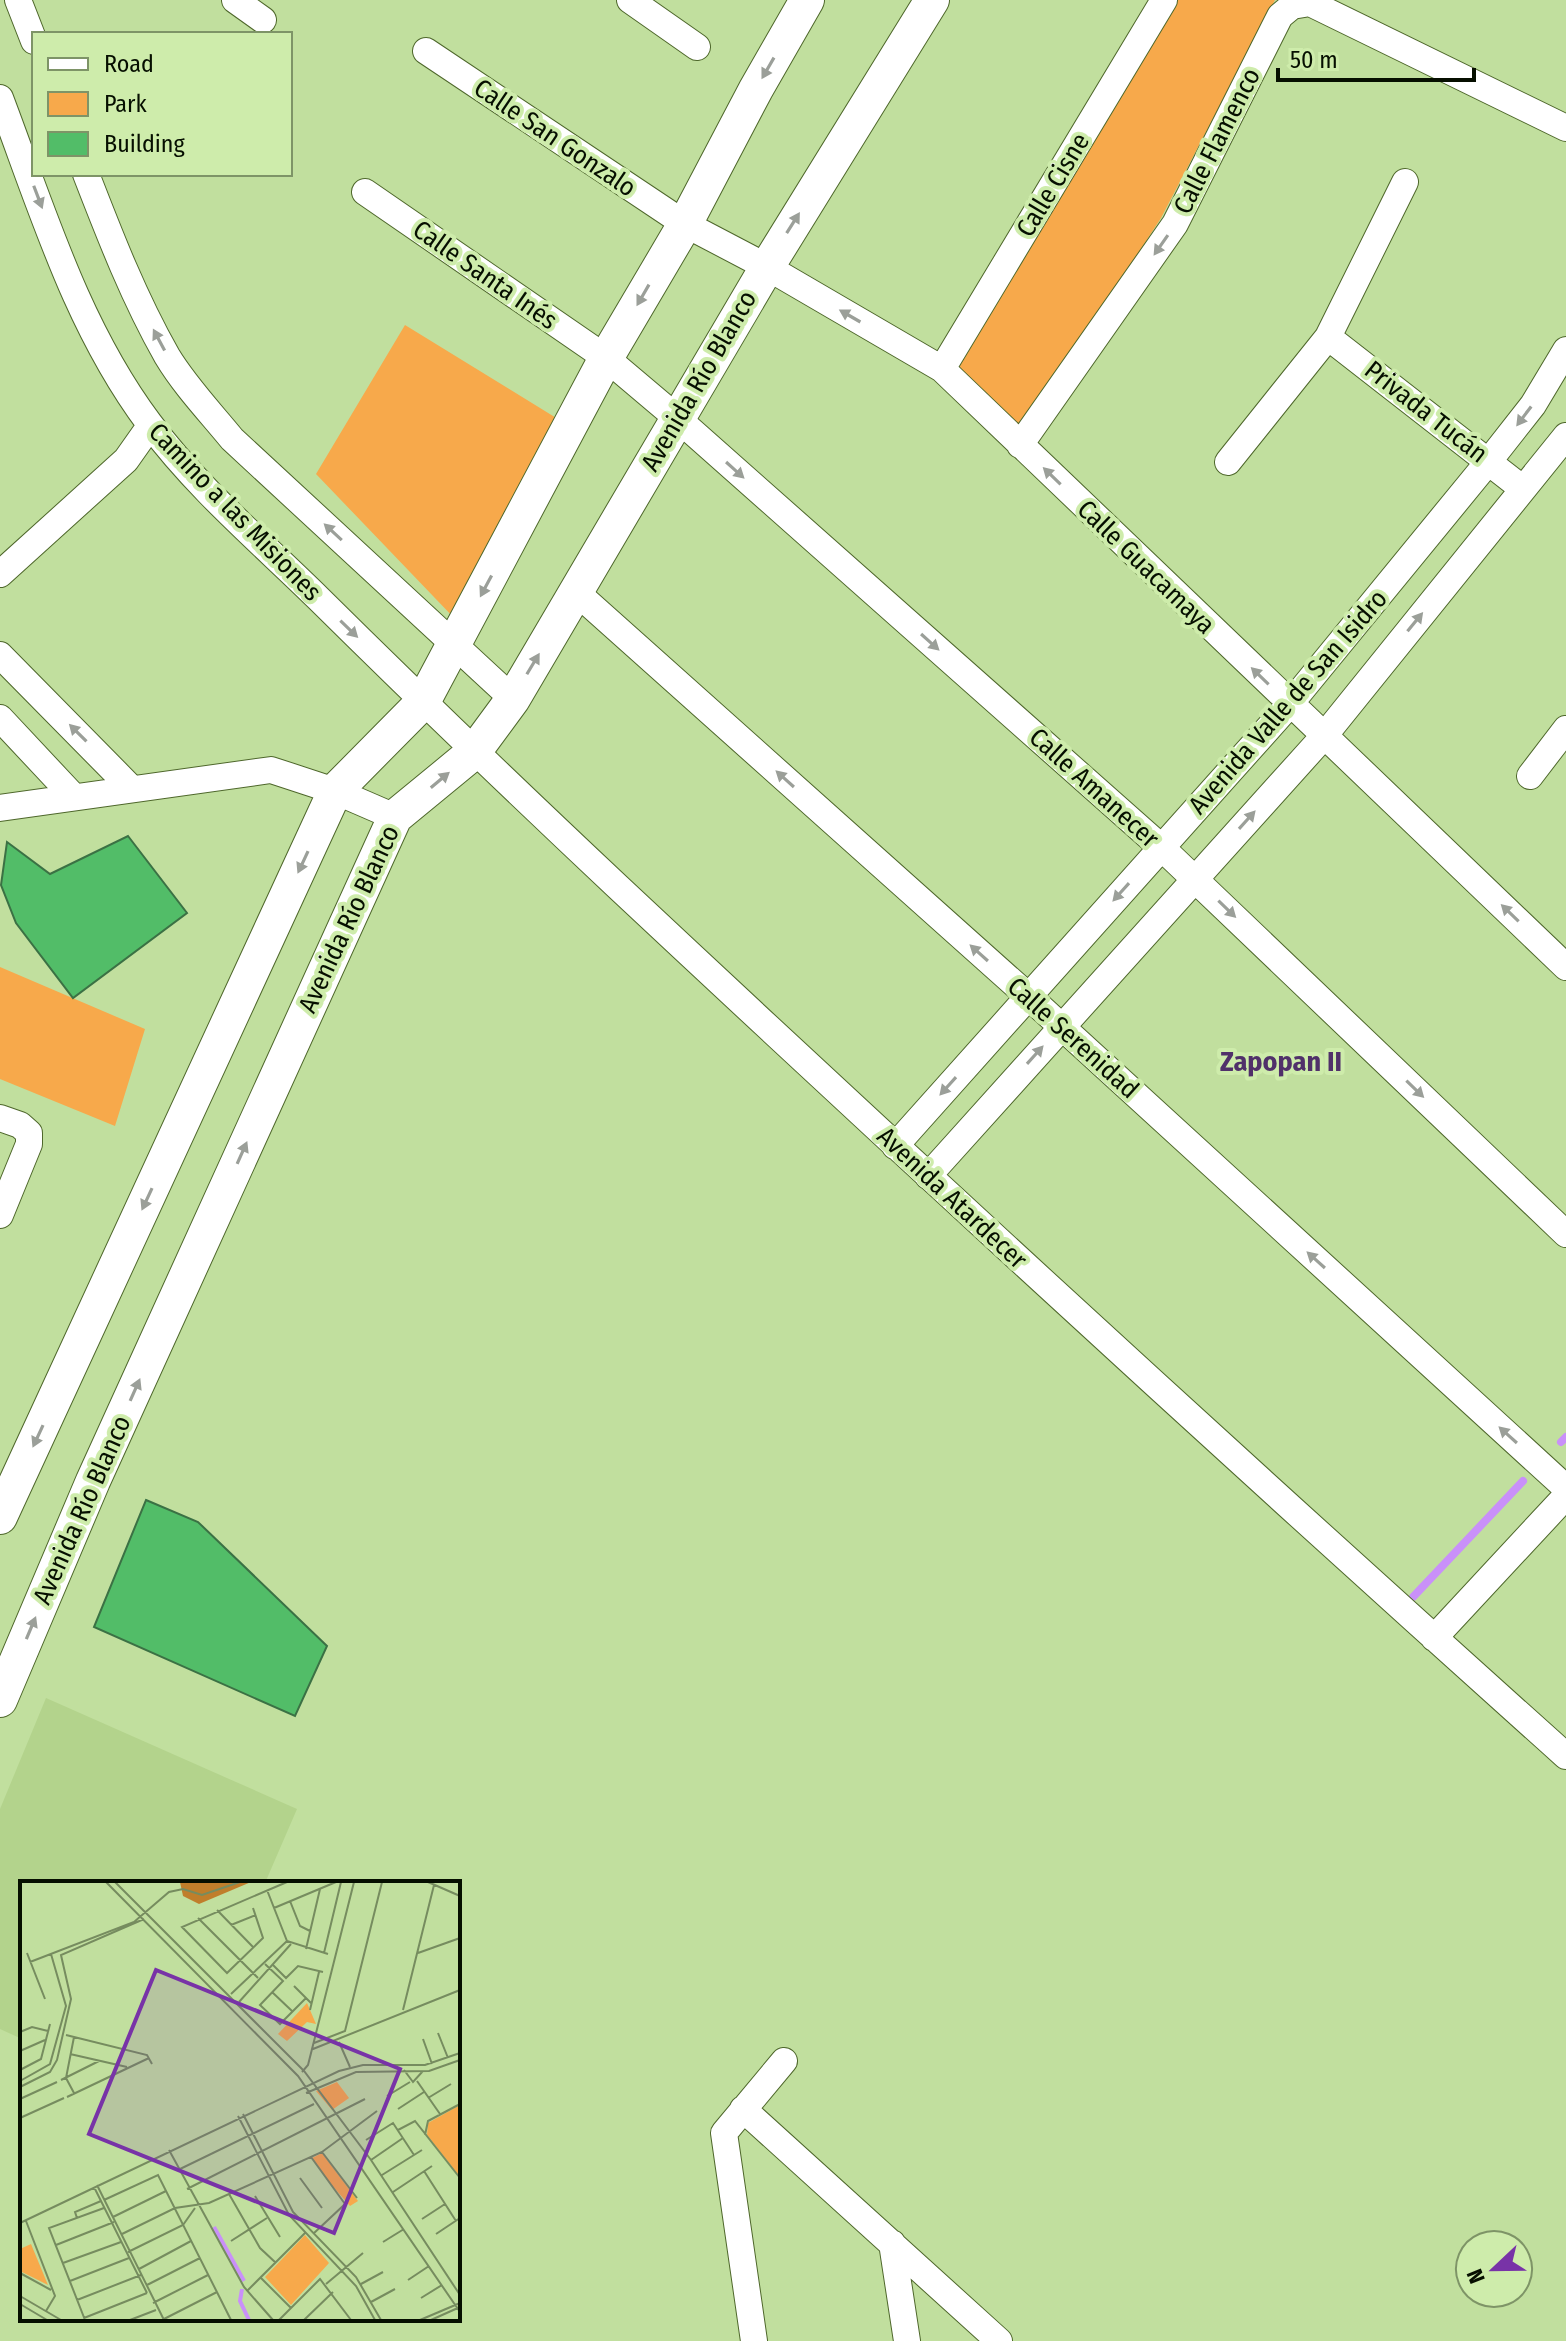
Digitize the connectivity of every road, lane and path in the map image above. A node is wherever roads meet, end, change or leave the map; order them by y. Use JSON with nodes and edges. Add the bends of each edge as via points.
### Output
{"nodes":[{"id":1,"x":18,"y":0,"type":"edge"},
{"id":2,"x":235,"y":0,"type":"edge"},
{"id":3,"x":630,"y":0,"type":"edge"},
{"id":4,"x":807,"y":0,"type":"edge"},
{"id":5,"x":932,"y":0,"type":"edge"},
{"id":6,"x":1164,"y":0,"type":"edge"},
{"id":7,"x":263,"y":20,"type":"dead end"},
{"id":8,"x":32,"y":36,"type":"edge"},
{"id":9,"x":697,"y":47,"type":"dead end"},
{"id":10,"x":426,"y":51,"type":"dead end"},
{"id":11,"x":0,"y":98,"type":"edge"},
{"id":12,"x":1566,"y":128,"type":"edge"},
{"id":13,"x":87,"y":176,"type":"edge"},
{"id":14,"x":1405,"y":182,"type":"dead end"},
{"id":15,"x":365,"y":192,"type":"dead end"},
{"id":16,"x":685,"y":224,"type":"junction"},
{"id":17,"x":767,"y":267,"type":"junction"},
{"id":18,"x":1328,"y":337,"type":"junction"},
{"id":19,"x":1566,"y":350,"type":"edge"},
{"id":20,"x":606,"y":358,"type":"junction"},
{"id":21,"x":942,"y":369,"type":"junction"},
{"id":22,"x":677,"y":418,"type":"junction"},
{"id":23,"x":150,"y":426,"type":"junction"},
{"id":24,"x":1566,"y":436,"type":"edge"},
{"id":25,"x":1020,"y":445,"type":"junction"},
{"id":26,"x":1489,"y":461,"type":"junction"},
{"id":27,"x":1228,"y":462,"type":"dead end"},
{"id":28,"x":1523,"y":489,"type":"junction"},
{"id":29,"x":0,"y":574,"type":"edge"},
{"id":30,"x":576,"y":592,"type":"junction"},
{"id":31,"x":455,"y":645,"type":"junction"},
{"id":32,"x":0,"y":655,"type":"edge"},
{"id":33,"x":513,"y":699,"type":"junction"},
{"id":34,"x":423,"y":702,"type":"junction"},
{"id":35,"x":1290,"y":704,"type":"junction"},
{"id":36,"x":0,"y":718,"type":"edge"},
{"id":37,"x":1566,"y":729,"type":"edge"},
{"id":38,"x":1324,"y":736,"type":"junction"},
{"id":39,"x":474,"y":752,"type":"junction"},
{"id":40,"x":1530,"y":776,"type":"dead end"},
{"id":41,"x":132,"y":789,"type":"junction"},
{"id":42,"x":335,"y":791,"type":"junction"},
{"id":43,"x":74,"y":797,"type":"junction"},
{"id":44,"x":0,"y":808,"type":"edge"},
{"id":45,"x":395,"y":817,"type":"junction"},
{"id":46,"x":1162,"y":848,"type":"junction"},
{"id":47,"x":1195,"y":879,"type":"junction"},
{"id":48,"x":1566,"y":967,"type":"edge"},
{"id":49,"x":1028,"y":996,"type":"junction"},
{"id":50,"x":1061,"y":1026,"type":"junction"},
{"id":51,"x":0,"y":1118,"type":"edge"},
{"id":52,"x":895,"y":1146,"type":"junction"},
{"id":53,"x":928,"y":1176,"type":"junction"},
{"id":54,"x":0,"y":1215,"type":"edge"},
{"id":55,"x":1566,"y":1234,"type":"edge"},
{"id":56,"x":1566,"y":1488,"type":"edge"},
{"id":57,"x":1566,"y":1496,"type":"edge"},
{"id":58,"x":0,"y":1517,"type":"edge"},
{"id":59,"x":1434,"y":1638,"type":"junction"},
{"id":60,"x":0,"y":1700,"type":"edge"},
{"id":61,"x":1566,"y":1756,"type":"edge"},
{"id":62,"x":784,"y":2061,"type":"dead end"},
{"id":63,"x":743,"y":2109,"type":"junction"},
{"id":64,"x":892,"y":2243,"type":"junction"},
{"id":65,"x":754,"y":2341,"type":"edge"},
{"id":66,"x":907,"y":2341,"type":"edge"},
{"id":67,"x":999,"y":2341,"type":"edge"}],
"edges":[{"from":1,"to":8,"type":"street"},
{"from":2,"to":7,"type":"street"},
{"from":3,"to":9,"type":"street"},
{"from":4,"to":16,"type":"street","one_way":true},
{"from":17,"to":5,"type":"street","name":"Avenida Río Blanco","one_way":true},
{"from":6,"to":21,"type":"street","name":"Calle Cisne"},
{"from":10,"to":16,"type":"street","name":"Calle San Gonzalo"},
{"from":11,"to":23,"type":"street","name":"Camino a las Misiones","one_way":true,"via":[[88,321]]},
{"from":12,"to":25,"type":"street","name":"Calle Flamenco","one_way":true,"via":[[1310,3],[1292,6],[1280,16],[1175,224]]},
{"from":31,"to":13,"type":"street","name":"Camino a las Misiones","one_way":true,"via":[[232,439],[196,396],[168,358],[138,300]]},
{"from":14,"to":18,"type":"street"},
{"from":15,"to":20,"type":"street","name":"Calle Santa Inés"},
{"from":16,"to":17,"type":"street","name":"Calle Guacamaya"},
{"from":16,"to":20,"type":"street","one_way":true},
{"from":21,"to":17,"type":"street","name":"Calle Guacamaya","one_way":true},
{"from":17,"to":22,"type":"street","name":"Avenida Río Blanco"},
{"from":18,"to":26,"type":"street","name":"Privada Tucán"},
{"from":18,"to":27,"type":"street"},
{"from":19,"to":26,"type":"street","name":"Avenida Valle de San Isidro","one_way":true,"via":[[1533,405]]},
{"from":20,"to":22,"type":"street","name":"Calle Amanecer"},
{"from":20,"to":31,"type":"street","one_way":true},
{"from":21,"to":25,"type":"street","name":"Calle Guacamaya"},
{"from":22,"to":30,"type":"street","name":"Avenida Río Blanco"},
{"from":22,"to":46,"type":"street","name":"Calle Amanecer","one_way":true},
{"from":23,"to":29,"type":"street","via":[[126,460]]},
{"from":23,"to":34,"type":"street","name":"Camino a las Misiones","one_way":true},
{"from":24,"to":28,"type":"street","name":"Avenida Valle de San Isidro"},
{"from":35,"to":25,"type":"street","name":"Calle Guacamaya","one_way":true},
{"from":26,"to":28,"type":"street","name":"Privada Tucán"},
{"from":26,"to":35,"type":"street","name":"Avenida Valle de San Isidro"},
{"from":38,"to":28,"type":"street","name":"Avenida Valle de San Isidro","one_way":true},
{"from":33,"to":30,"type":"street","name":"Avenida Río Blanco","one_way":true},
{"from":49,"to":30,"type":"street","name":"Calle Serenidad","one_way":true},
{"from":31,"to":33,"type":"street","name":"Camino a las Misiones"},
{"from":31,"to":34,"type":"street"},
{"from":41,"to":32,"type":"street","one_way":true},
{"from":33,"to":39,"type":"street","name":"Avenida Río Blanco"},
{"from":34,"to":39,"type":"street","name":"Camino a las Misiones"},
{"from":34,"to":42,"type":"street"},
{"from":35,"to":38,"type":"street","name":"Calle Guacamaya"},
{"from":35,"to":46,"type":"street","name":"Avenida Valle de San Isidro"},
{"from":36,"to":43,"type":"street"},
{"from":37,"to":40,"type":"street"},
{"from":47,"to":38,"type":"street","name":"Avenida Valle de San Isidro","one_way":true},
{"from":48,"to":38,"type":"street","name":"Calle Guacamaya","one_way":true},
{"from":45,"to":39,"type":"street","name":"Avenida Río Blanco","one_way":true},
{"from":39,"to":52,"type":"street","name":"Avenida Atardecer"},
{"from":41,"to":42,"type":"street","via":[[271,770]]},
{"from":41,"to":43,"type":"street"},
{"from":42,"to":45,"type":"street"},
{"from":42,"to":58,"type":"street","one_way":true},
{"from":43,"to":44,"type":"street"},
{"from":60,"to":45,"type":"street","name":"Avenida Río Blanco","one_way":true},
{"from":46,"to":47,"type":"street","name":"Calle Amanecer"},
{"from":46,"to":49,"type":"street","name":"Avenida Valle de San Isidro","one_way":true},
{"from":47,"to":50,"type":"street","name":"Avenida Valle de San Isidro"},
{"from":47,"to":55,"type":"street","name":"Calle Amanecer","one_way":true},
{"from":49,"to":50,"type":"street","name":"Calle Serenidad"},
{"from":49,"to":52,"type":"street","name":"Avenida Valle de San Isidro","one_way":true},
{"from":53,"to":50,"type":"street","name":"Avenida Valle de San Isidro","one_way":true},
{"from":56,"to":50,"type":"street","name":"Calle Serenidad","one_way":true},
{"from":51,"to":54,"type":"street","via":[[29,1133],[29,1144]]},
{"from":52,"to":53,"type":"street","name":"Avenida Atardecer"},
{"from":53,"to":59,"type":"street","name":"Avenida Atardecer"},
{"from":57,"to":59,"type":"street"},
{"from":59,"to":61,"type":"street","name":"Avenida Atardecer"},
{"from":62,"to":63,"type":"street"},
{"from":63,"to":64,"type":"street"},
{"from":63,"to":65,"type":"street","via":[[724,2133]]},
{"from":64,"to":66,"type":"street"},
{"from":64,"to":67,"type":"street"}]}
